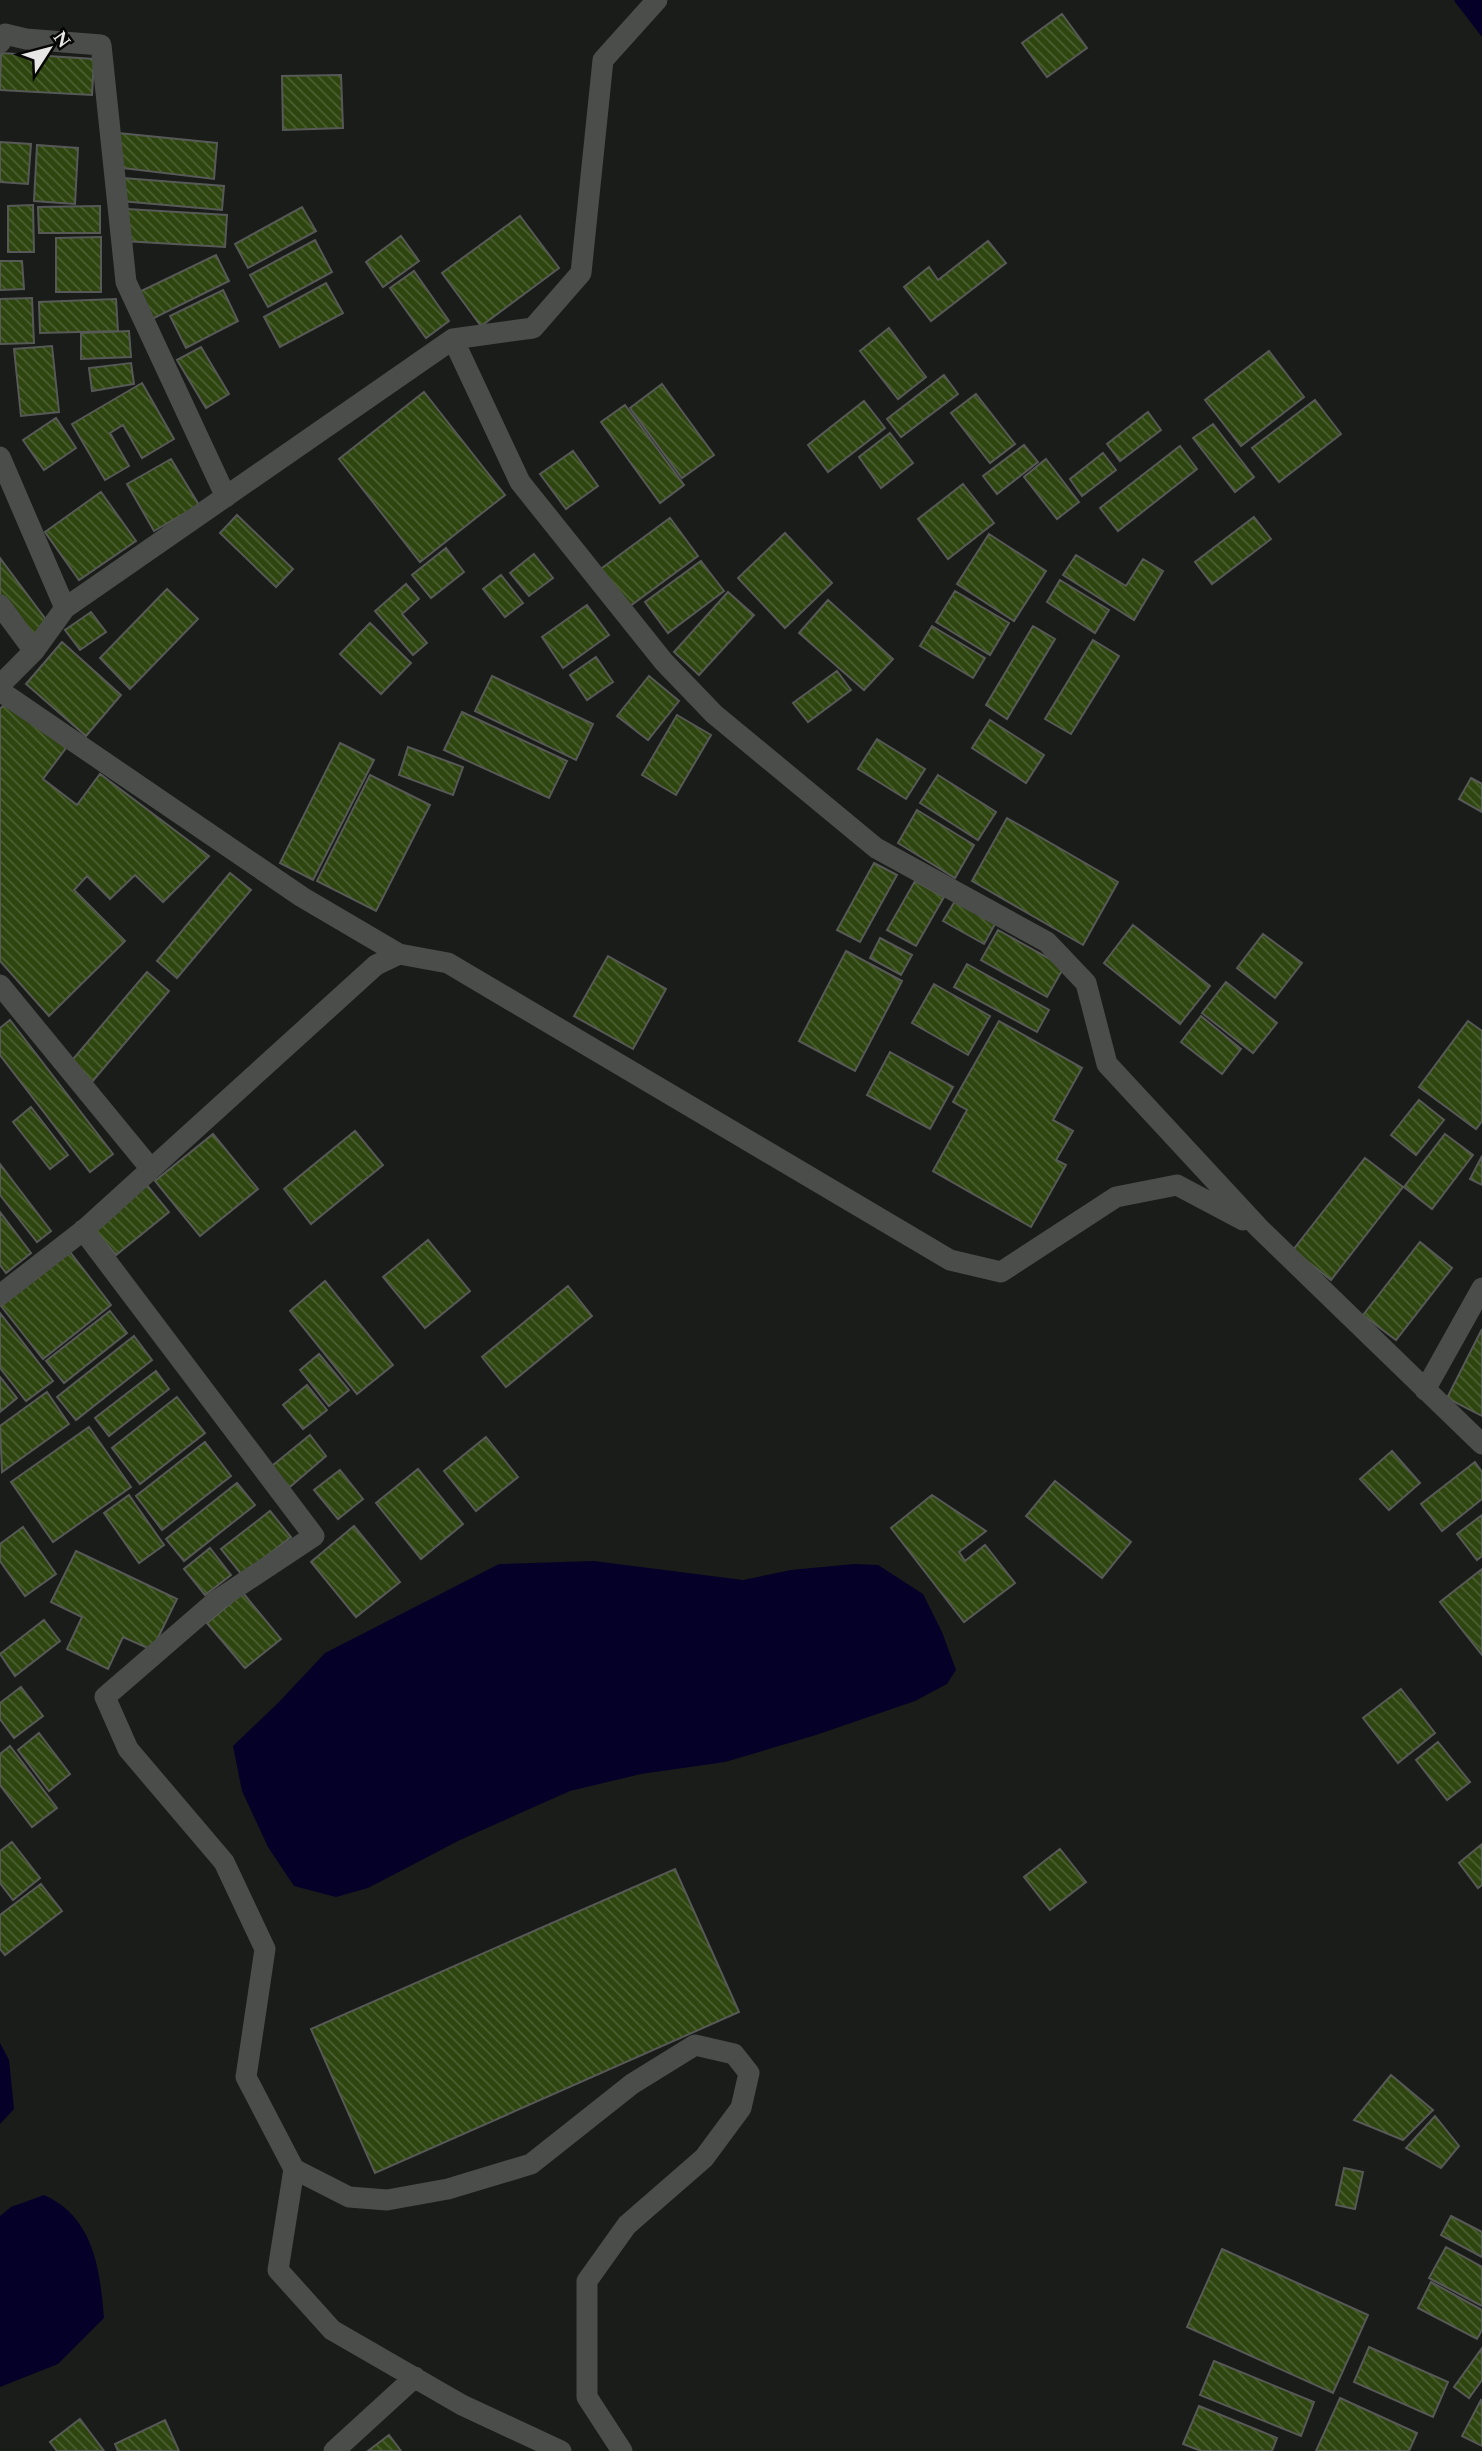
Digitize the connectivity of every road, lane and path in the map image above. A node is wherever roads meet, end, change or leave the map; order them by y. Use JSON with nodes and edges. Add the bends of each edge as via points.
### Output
{"nodes":[{"id":1,"x":657,"y":0,"type":"edge"},
{"id":2,"x":0,"y":43,"type":"edge"},
{"id":3,"x":453,"y":339,"type":"junction"},
{"id":4,"x":0,"y":457,"type":"edge"},
{"id":5,"x":226,"y":497,"type":"junction"},
{"id":6,"x":0,"y":605,"type":"edge"},
{"id":7,"x":65,"y":608,"type":"junction"},
{"id":8,"x":34,"y":651,"type":"junction"},
{"id":9,"x":0,"y":685,"type":"edge"},
{"id":10,"x":0,"y":691,"type":"edge"},
{"id":11,"x":399,"y":954,"type":"junction"},
{"id":12,"x":0,"y":985,"type":"edge"},
{"id":13,"x":151,"y":1169,"type":"junction"},
{"id":14,"x":1259,"y":1228,"type":"junction"},
{"id":15,"x":83,"y":1230,"type":"junction"},
{"id":16,"x":1482,"y":1288,"type":"edge"},
{"id":17,"x":0,"y":1295,"type":"edge"},
{"id":18,"x":1425,"y":1390,"type":"junction"},
{"id":19,"x":1482,"y":1444,"type":"edge"},
{"id":20,"x":294,"y":2169,"type":"junction"},
{"id":21,"x":415,"y":2377,"type":"junction"},
{"id":22,"x":334,"y":2451,"type":"edge"},
{"id":23,"x":561,"y":2451,"type":"edge"},
{"id":24,"x":622,"y":2451,"type":"edge"}],
"edges":[{"from":1,"to":3,"type":"street","via":[[603,60],[581,273],[533,328]]},
{"from":2,"to":5,"type":"street","via":[[5,34],[101,45],[126,282]]},
{"from":3,"to":5,"type":"street"},
{"from":3,"to":14,"type":"street","via":[[520,482],[664,662],[714,714],[876,848],[1047,942],[1086,983],[1107,1064]]},
{"from":4,"to":7,"type":"street"},
{"from":5,"to":7,"type":"street"},
{"from":6,"to":8,"type":"street"},
{"from":7,"to":8,"type":"street"},
{"from":8,"to":9,"type":"street"},
{"from":10,"to":11,"type":"street","via":[[302,897]]},
{"from":11,"to":13,"type":"street","via":[[376,965]]},
{"from":11,"to":14,"type":"street","via":[[448,963],[950,1260],[1000,1272],[1116,1197],[1177,1185]]},
{"from":12,"to":13,"type":"street"},
{"from":13,"to":15,"type":"street"},
{"from":14,"to":18,"type":"street"},
{"from":15,"to":17,"type":"street"},
{"from":15,"to":20,"type":"street","via":[[314,1536],[216,1601],[105,1697],[128,1749],[224,1861],[265,1949],[246,2077]]},
{"from":16,"to":18,"type":"street"},
{"from":18,"to":19,"type":"street"},
{"from":20,"to":21,"type":"street","via":[[278,2270],[332,2330]]},
{"from":20,"to":24,"type":"street","via":[[349,2197],[387,2200],[448,2189],[531,2164],[632,2084],[695,2045],[734,2054],[749,2073],[741,2108],[704,2158],[627,2225],[587,2281],[587,2397]]},
{"from":21,"to":22,"type":"street"},
{"from":21,"to":23,"type":"street","via":[[462,2405]]}]}
